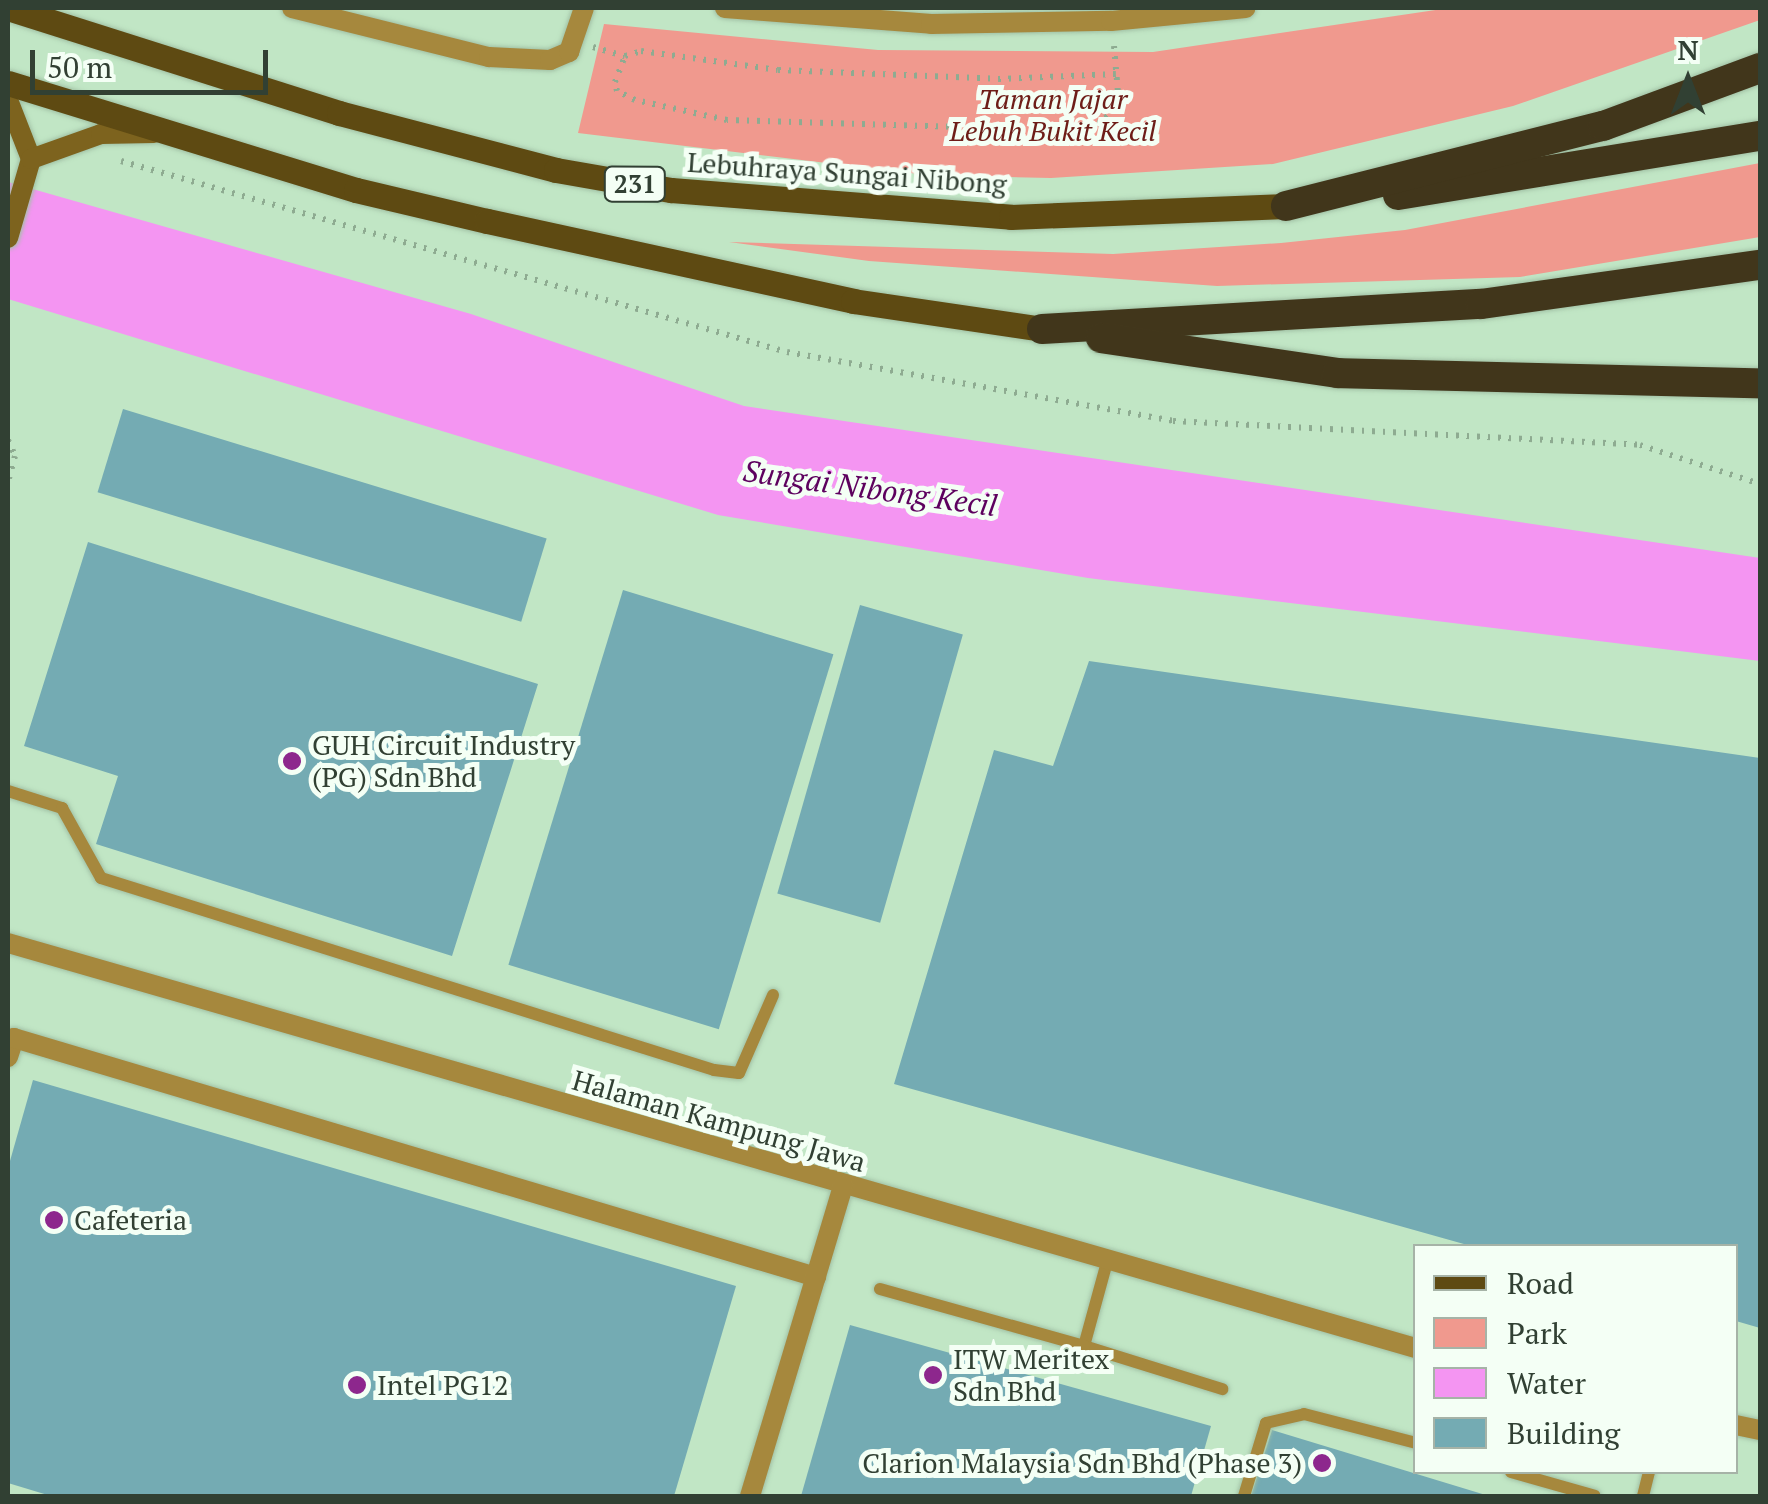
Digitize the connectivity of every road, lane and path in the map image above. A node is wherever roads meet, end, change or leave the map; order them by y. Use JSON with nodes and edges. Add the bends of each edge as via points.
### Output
{"nodes":[{"id":1,"x":8,"y":8,"type":"edge"},
{"id":2,"x":292,"y":8,"type":"edge"},
{"id":3,"x":584,"y":8,"type":"edge"},
{"id":4,"x":725,"y":8,"type":"edge"},
{"id":5,"x":1245,"y":8,"type":"edge"},
{"id":6,"x":986,"y":15,"type":"edge"},
{"id":7,"x":1110,"y":21,"type":"junction"},
{"id":8,"x":1760,"y":68,"type":"edge"},
{"id":9,"x":1116,"y":74,"type":"junction"},
{"id":10,"x":8,"y":84,"type":"edge"},
{"id":11,"x":8,"y":100,"type":"edge"},
{"id":12,"x":164,"y":132,"type":"junction"},
{"id":13,"x":1760,"y":136,"type":"edge"},
{"id":14,"x":106,"y":156,"type":"dead end"},
{"id":15,"x":28,"y":168,"type":"junction"},
{"id":16,"x":1286,"y":206,"type":"junction"},
{"id":17,"x":8,"y":238,"type":"edge"},
{"id":18,"x":1760,"y":265,"type":"edge"},
{"id":19,"x":1042,"y":329,"type":"junction"},
{"id":20,"x":1760,"y":382,"type":"edge"},
{"id":21,"x":8,"y":440,"type":"edge"},
{"id":22,"x":8,"y":483,"type":"edge"},
{"id":23,"x":1760,"y":484,"type":"edge"},
{"id":24,"x":8,"y":791,"type":"edge"},
{"id":25,"x":8,"y":943,"type":"edge"},
{"id":26,"x":773,"y":994,"type":"dead end"},
{"id":27,"x":8,"y":1057,"type":"edge"},
{"id":28,"x":843,"y":1186,"type":"junction"},
{"id":29,"x":1108,"y":1262,"type":"junction"},
{"id":30,"x":816,"y":1277,"type":"junction"},
{"id":31,"x":880,"y":1289,"type":"dead end"},
{"id":32,"x":1084,"y":1346,"type":"junction"},
{"id":33,"x":1413,"y":1347,"type":"edge"},
{"id":34,"x":1222,"y":1389,"type":"dead end"},
{"id":35,"x":1413,"y":1442,"type":"edge"},
{"id":36,"x":1518,"y":1474,"type":"edge"},
{"id":37,"x":750,"y":1496,"type":"edge"},
{"id":38,"x":1244,"y":1496,"type":"edge"},
{"id":39,"x":1596,"y":1496,"type":"edge"}],
"edges":[{"from":1,"to":16,"type":"main road","name":"Lebuhraya Sungai Nibong","number":"231","via":[[339,114],[556,170],[670,190],[1011,217]]},
{"from":2,"to":3,"type":"street","via":[[489,58],[560,58],[578,34]]},
{"from":4,"to":6,"type":"street"},
{"from":5,"to":7,"type":"street"},
{"from":6,"to":7,"type":"street"},
{"from":7,"to":9,"type":"path"},
{"from":8,"to":16,"type":"highway","via":[[1602,126]]},
{"from":9,"to":9,"type":"path","via":[[998,79],[778,70],[641,51],[626,56],[615,82],[616,91],[636,100],[727,120],[1064,130],[1100,124],[1115,109]]},
{"from":10,"to":12,"type":"main road"},
{"from":11,"to":15,"type":"street"},
{"from":12,"to":15,"type":"street","via":[[102,134]]},
{"from":12,"to":19,"type":"main road","via":[[487,221],[853,301]]},
{"from":13,"to":16,"type":"highway","via":[[1449,190]]},
{"from":14,"to":23,"type":"path","via":[[787,352],[1172,421],[1640,444]]},
{"from":15,"to":17,"type":"street"},
{"from":18,"to":19,"type":"highway","via":[[1481,304]]},
{"from":19,"to":20,"type":"highway","via":[[1337,373]]},
{"from":21,"to":22,"type":"path","via":[[15,456]]},
{"from":24,"to":26,"type":"lane","via":[[62,808],[102,878],[714,1070],[740,1073]]},
{"from":25,"to":28,"type":"street","name":"Halaman Kampung Jawa"},
{"from":27,"to":30,"type":"street","via":[[14,1038]]},
{"from":28,"to":29,"type":"street","name":"Halaman Kampung Jawa"},
{"from":28,"to":30,"type":"street"},
{"from":29,"to":32,"type":"lane"},
{"from":29,"to":33,"type":"street","name":"Halaman Kampung Jawa"},
{"from":30,"to":37,"type":"street"},
{"from":31,"to":32,"type":"lane"},
{"from":32,"to":34,"type":"lane"},
{"from":35,"to":38,"type":"lane","via":[[1304,1414],[1266,1422]]},
{"from":36,"to":39,"type":"lane"}]}
